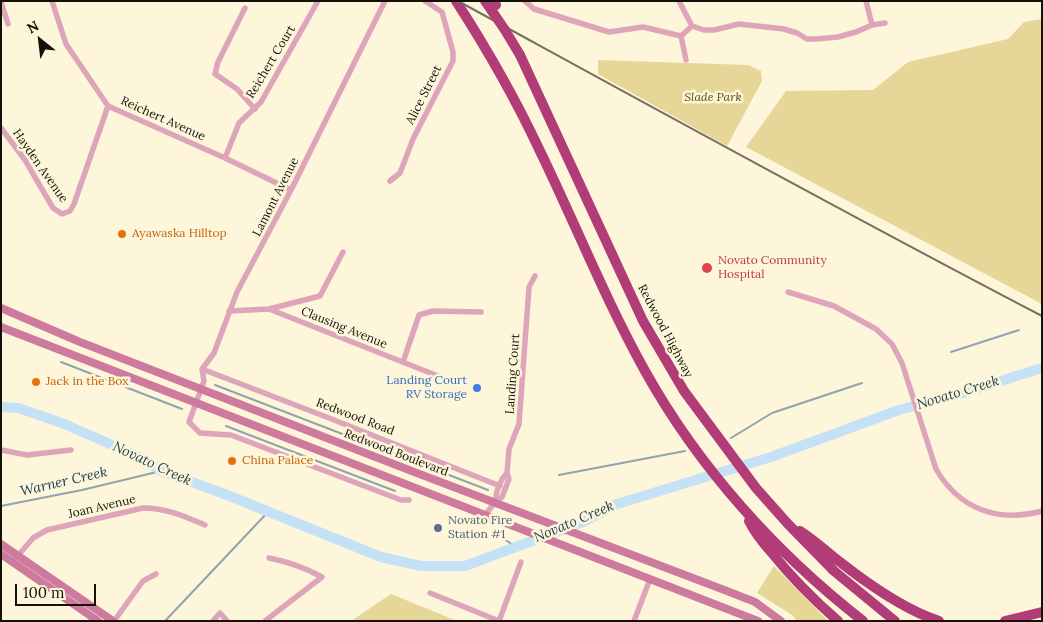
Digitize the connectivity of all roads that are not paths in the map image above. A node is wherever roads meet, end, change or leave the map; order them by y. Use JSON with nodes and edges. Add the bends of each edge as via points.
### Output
{"nodes":[{"id":1,"x":52,"y":1,"type":"edge"},
{"id":2,"x":318,"y":1,"type":"edge"},
{"id":3,"x":385,"y":1,"type":"edge"},
{"id":4,"x":426,"y":1,"type":"edge"},
{"id":5,"x":456,"y":1,"type":"edge"},
{"id":6,"x":485,"y":1,"type":"edge"},
{"id":7,"x":525,"y":1,"type":"edge"},
{"id":8,"x":679,"y":1,"type":"edge"},
{"id":9,"x":866,"y":1,"type":"edge"},
{"id":10,"x":1,"y":2,"type":"edge"},
{"id":11,"x":495,"y":3,"type":"edge"},
{"id":12,"x":245,"y":8,"type":"dead end"},
{"id":13,"x":885,"y":23,"type":"dead end"},
{"id":14,"x":8,"y":24,"type":"dead end"},
{"id":15,"x":872,"y":25,"type":"junction"},
{"id":16,"x":692,"y":26,"type":"junction"},
{"id":17,"x":681,"y":36,"type":"junction"},
{"id":18,"x":520,"y":55,"type":"junction"},
{"id":19,"x":686,"y":60,"type":"dead end"},
{"id":20,"x":108,"y":106,"type":"junction"},
{"id":21,"x":255,"y":109,"type":"junction"},
{"id":22,"x":1,"y":128,"type":"edge"},
{"id":23,"x":226,"y":158,"type":"junction"},
{"id":24,"x":390,"y":181,"type":"dead end"},
{"id":25,"x":291,"y":190,"type":"junction"},
{"id":26,"x":343,"y":252,"type":"dead end"},
{"id":27,"x":535,"y":276,"type":"dead end"},
{"id":28,"x":788,"y":292,"type":"dead end"},
{"id":29,"x":1,"y":308,"type":"edge"},
{"id":30,"x":269,"y":309,"type":"junction"},
{"id":31,"x":229,"y":311,"type":"junction"},
{"id":32,"x":481,"y":312,"type":"dead end"},
{"id":33,"x":1,"y":327,"type":"edge"},
{"id":34,"x":402,"y":362,"type":"junction"},
{"id":35,"x":202,"y":369,"type":"junction"},
{"id":36,"x":448,"y":380,"type":"dead end"},
{"id":37,"x":201,"y":390,"type":"junction"},
{"id":38,"x":197,"y":403,"type":"junction"},
{"id":39,"x":1,"y":450,"type":"edge"},
{"id":40,"x":71,"y":450,"type":"dead end"},
{"id":41,"x":507,"y":472,"type":"junction"},
{"id":42,"x":500,"y":486,"type":"junction"},
{"id":43,"x":409,"y":500,"type":"dead end"},
{"id":44,"x":494,"y":502,"type":"junction"},
{"id":45,"x":742,"y":509,"type":"junction"},
{"id":46,"x":1042,"y":511,"type":"edge"},
{"id":47,"x":486,"y":514,"type":"junction"},
{"id":48,"x":788,"y":524,"type":"junction"},
{"id":49,"x":206,"y":525,"type":"dead end"},
{"id":50,"x":1,"y":544,"type":"edge"},
{"id":51,"x":1,"y":554,"type":"edge"},
{"id":52,"x":15,"y":558,"type":"junction"},
{"id":53,"x":269,"y":558,"type":"dead end"},
{"id":54,"x":521,"y":562,"type":"dead end"},
{"id":55,"x":656,"y":565,"type":"junction"},
{"id":56,"x":156,"y":574,"type":"dead end"},
{"id":57,"x":650,"y":579,"type":"junction"},
{"id":58,"x":430,"y":593,"type":"dead end"},
{"id":59,"x":1042,"y":612,"type":"edge"},
{"id":60,"x":98,"y":621,"type":"edge"},
{"id":61,"x":113,"y":621,"type":"edge"},
{"id":62,"x":212,"y":621,"type":"edge"},
{"id":63,"x":227,"y":621,"type":"edge"},
{"id":64,"x":265,"y":621,"type":"edge"},
{"id":65,"x":499,"y":621,"type":"edge"},
{"id":66,"x":634,"y":621,"type":"edge"},
{"id":67,"x":758,"y":621,"type":"edge"},
{"id":68,"x":781,"y":621,"type":"edge"},
{"id":69,"x":838,"y":621,"type":"edge"},
{"id":70,"x":862,"y":621,"type":"edge"},
{"id":71,"x":895,"y":621,"type":"edge"},
{"id":72,"x":939,"y":621,"type":"edge"},
{"id":73,"x":1005,"y":621,"type":"edge"}],
"edges":[{"from":1,"to":20,"type":"street","name":"Reichert Avenue","via":[[66,44]]},
{"from":2,"to":21,"type":"street","name":"Reichert Court"},
{"from":3,"to":25,"type":"street","name":"Lamont Avenue"},
{"from":4,"to":24,"type":"street","name":"Alice Street","via":[[442,12],[453,61],[413,139],[400,173]]},
{"from":5,"to":45,"type":"highway","via":[[491,56],[539,149],[624,331],[664,402]]},
{"from":6,"to":18,"type":"highway","name":"Redwood Highway","bridge":true},
{"from":7,"to":17,"type":"street","via":[[534,9],[609,32],[643,27]]},
{"from":8,"to":16,"type":"street"},
{"from":9,"to":15,"type":"street"},
{"from":10,"to":14,"type":"street"},
{"from":11,"to":18,"type":"highway","bridge":true},
{"from":12,"to":21,"type":"street","via":[[215,74],[237,88]]},
{"from":13,"to":15,"type":"street"},
{"from":15,"to":16,"type":"street","via":[[838,37],[816,39],[807,39],[784,29],[740,24],[714,30]]},
{"from":16,"to":17,"type":"street"},
{"from":17,"to":19,"type":"street"},
{"from":18,"to":48,"type":"highway","name":"Redwood Highway","via":[[664,360],[725,448]]},
{"from":20,"to":22,"type":"street","name":"Hayden Avenue","via":[[74,204],[70,211],[62,214],[53,208],[25,160]]},
{"from":20,"to":23,"type":"street","name":"Reichert Avenue"},
{"from":21,"to":23,"type":"street","name":"Reichert Court","via":[[239,123]]},
{"from":23,"to":25,"type":"street","name":"Reichert Avenue"},
{"from":25,"to":31,"type":"street","name":"Lamont Avenue"},
{"from":26,"to":30,"type":"street","via":[[320,296]]},
{"from":27,"to":41,"type":"street","name":"Landing Court","via":[[529,287],[520,424],[509,449]]},
{"from":28,"to":46,"type":"street","via":[[834,306],[885,337],[897,353],[906,376],[936,469],[957,496],[967,503],[1002,515]]},
{"from":29,"to":37,"type":"main road","name":"Redwood Boulevard"},
{"from":30,"to":31,"type":"street","name":"Clausing Avenue"},
{"from":30,"to":34,"type":"street","name":"Clausing Avenue"},
{"from":31,"to":35,"type":"street","name":"Lamont Avenue","via":[[214,353]]},
{"from":32,"to":34,"type":"street","via":[[433,311],[419,315]]},
{"from":33,"to":38,"type":"main road","name":"Redwood Boulevard"},
{"from":34,"to":36,"type":"street","name":"Clausing Avenue"},
{"from":35,"to":37,"type":"street","via":[[204,382]]},
{"from":35,"to":42,"type":"street","name":"Redwood Road"},
{"from":37,"to":38,"type":"street"},
{"from":37,"to":44,"type":"main road","name":"Redwood Boulevard"},
{"from":38,"to":43,"type":"street","via":[[190,422],[200,433],[231,435],[401,500]]},
{"from":38,"to":47,"type":"main road","name":"Redwood Boulevard"},
{"from":39,"to":40,"type":"street","via":[[26,455]]},
{"from":41,"to":42,"type":"street","name":"Landing Court"},
{"from":41,"to":44,"type":"street","name":"Landing Court","via":[[509,479],[502,497]]},
{"from":42,"to":44,"type":"street","name":"Landing Court"},
{"from":44,"to":47,"type":"street","name":"Landing Court"},
{"from":44,"to":55,"type":"main road","name":"Redwood Boulevard"},
{"from":45,"to":69,"type":"highway","via":[[754,532],[788,573]]},
{"from":45,"to":70,"type":"highway","via":[[810,576]]},
{"from":47,"to":57,"type":"main road","name":"Redwood Boulevard"},
{"from":48,"to":71,"type":"highway","name":"Redwood Highway","via":[[834,571]]},
{"from":48,"to":72,"type":"highway","via":[[894,599]]},
{"from":49,"to":52,"type":"street","name":"Joan Avenue","via":[[173,512],[143,508],[48,530],[33,538]]},
{"from":50,"to":52,"type":"main road"},
{"from":51,"to":52,"type":"main road"},
{"from":52,"to":60,"type":"main road"},
{"from":52,"to":61,"type":"main road"},
{"from":53,"to":64,"type":"street","via":[[304,567],[322,577]]},
{"from":54,"to":65,"type":"street"},
{"from":55,"to":57,"type":"main road"},
{"from":55,"to":68,"type":"main road","name":"Redwood Boulevard","via":[[754,602]]},
{"from":56,"to":61,"type":"street","via":[[143,581]]},
{"from":57,"to":66,"type":"street"},
{"from":57,"to":67,"type":"main road","name":"Redwood Boulevard"},
{"from":58,"to":65,"type":"street"},
{"from":59,"to":73,"type":"highway"},
{"from":62,"to":63,"type":"street","via":[[220,613]]}]}
